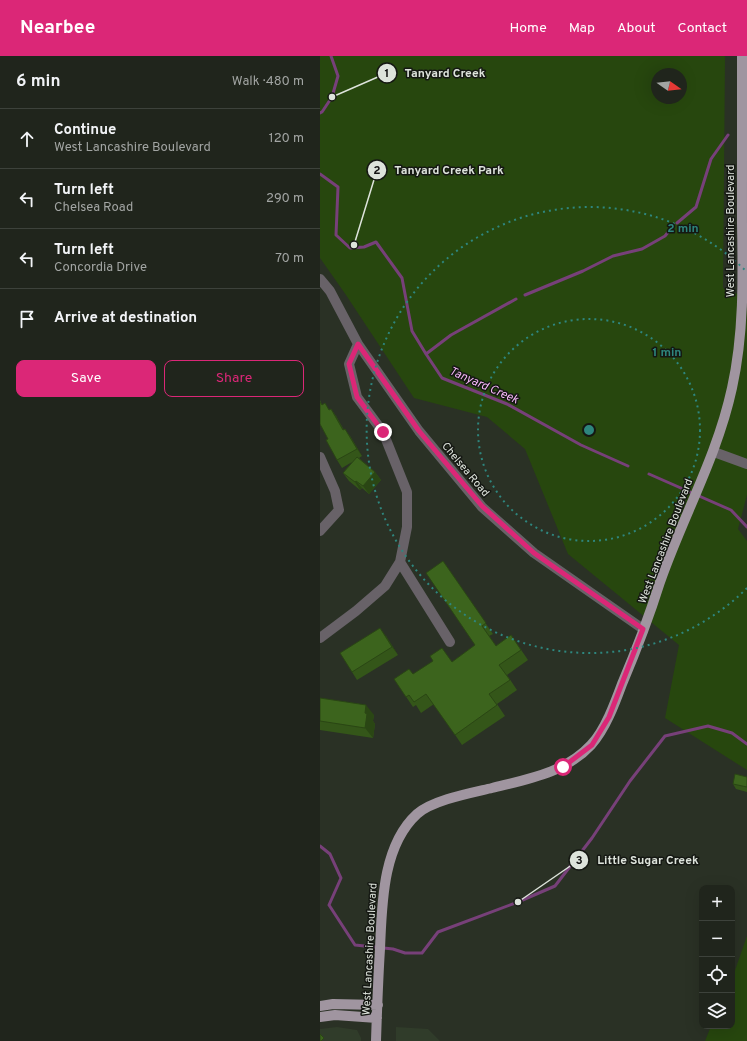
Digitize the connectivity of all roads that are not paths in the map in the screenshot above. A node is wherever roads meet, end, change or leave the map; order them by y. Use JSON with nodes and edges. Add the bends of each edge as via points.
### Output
{"nodes":[{"id":1,"x":742,"y":56,"type":"edge"},
{"id":2,"x":320,"y":279,"type":"edge"},
{"id":3,"x":745,"y":282,"type":"edge"},
{"id":4,"x":358,"y":344,"type":"junction"},
{"id":5,"x":714,"y":452,"type":"junction"},
{"id":6,"x":320,"y":457,"type":"edge"},
{"id":7,"x":747,"y":464,"type":"edge"},
{"id":8,"x":320,"y":531,"type":"edge"},
{"id":9,"x":400,"y":562,"type":"junction"},
{"id":10,"x":643,"y":629,"type":"junction"},
{"id":11,"x":320,"y":638,"type":"edge"},
{"id":12,"x":450,"y":642,"type":"dead end"},
{"id":13,"x":378,"y":1005,"type":"junction"},
{"id":14,"x":320,"y":1006,"type":"edge"},
{"id":15,"x":320,"y":1017,"type":"edge"},
{"id":16,"x":377,"y":1018,"type":"junction"},
{"id":17,"x":376,"y":1041,"type":"edge"}],
"edges":[{"from":1,"to":3,"type":"main road","name":"West Lancashire Boulevard"},
{"from":2,"to":4,"type":"street","name":"Chelsea Road","via":[[330,291]]},
{"from":3,"to":5,"type":"main road","name":"West Lancashire Boulevard","via":[[732,386]]},
{"from":4,"to":9,"type":"street","via":[[349,364],[357,397],[383,432],[407,492],[407,527]]},
{"from":4,"to":10,"type":"street","name":"Chelsea Road","via":[[419,431],[482,506],[534,553]]},
{"from":5,"to":7,"type":"street"},
{"from":5,"to":10,"type":"main road","name":"West Lancashire Boulevard","via":[[678,535]]},
{"from":6,"to":8,"type":"street","via":[[336,491],[338,510]]},
{"from":9,"to":11,"type":"street","via":[[385,586]]},
{"from":9,"to":12,"type":"street"},
{"from":10,"to":13,"type":"main road","name":"West Lancashire Boulevard","via":[[609,717],[592,745],[563,767],[535,778],[444,800],[418,813],[406,828],[396,844],[386,876],[382,904]]},
{"from":13,"to":14,"type":"main road"},
{"from":13,"to":16,"type":"main road","name":"West Lancashire Boulevard"},
{"from":15,"to":16,"type":"main road","via":[[335,1015]]},
{"from":16,"to":17,"type":"main road","name":"West Lancashire Boulevard"}]}
